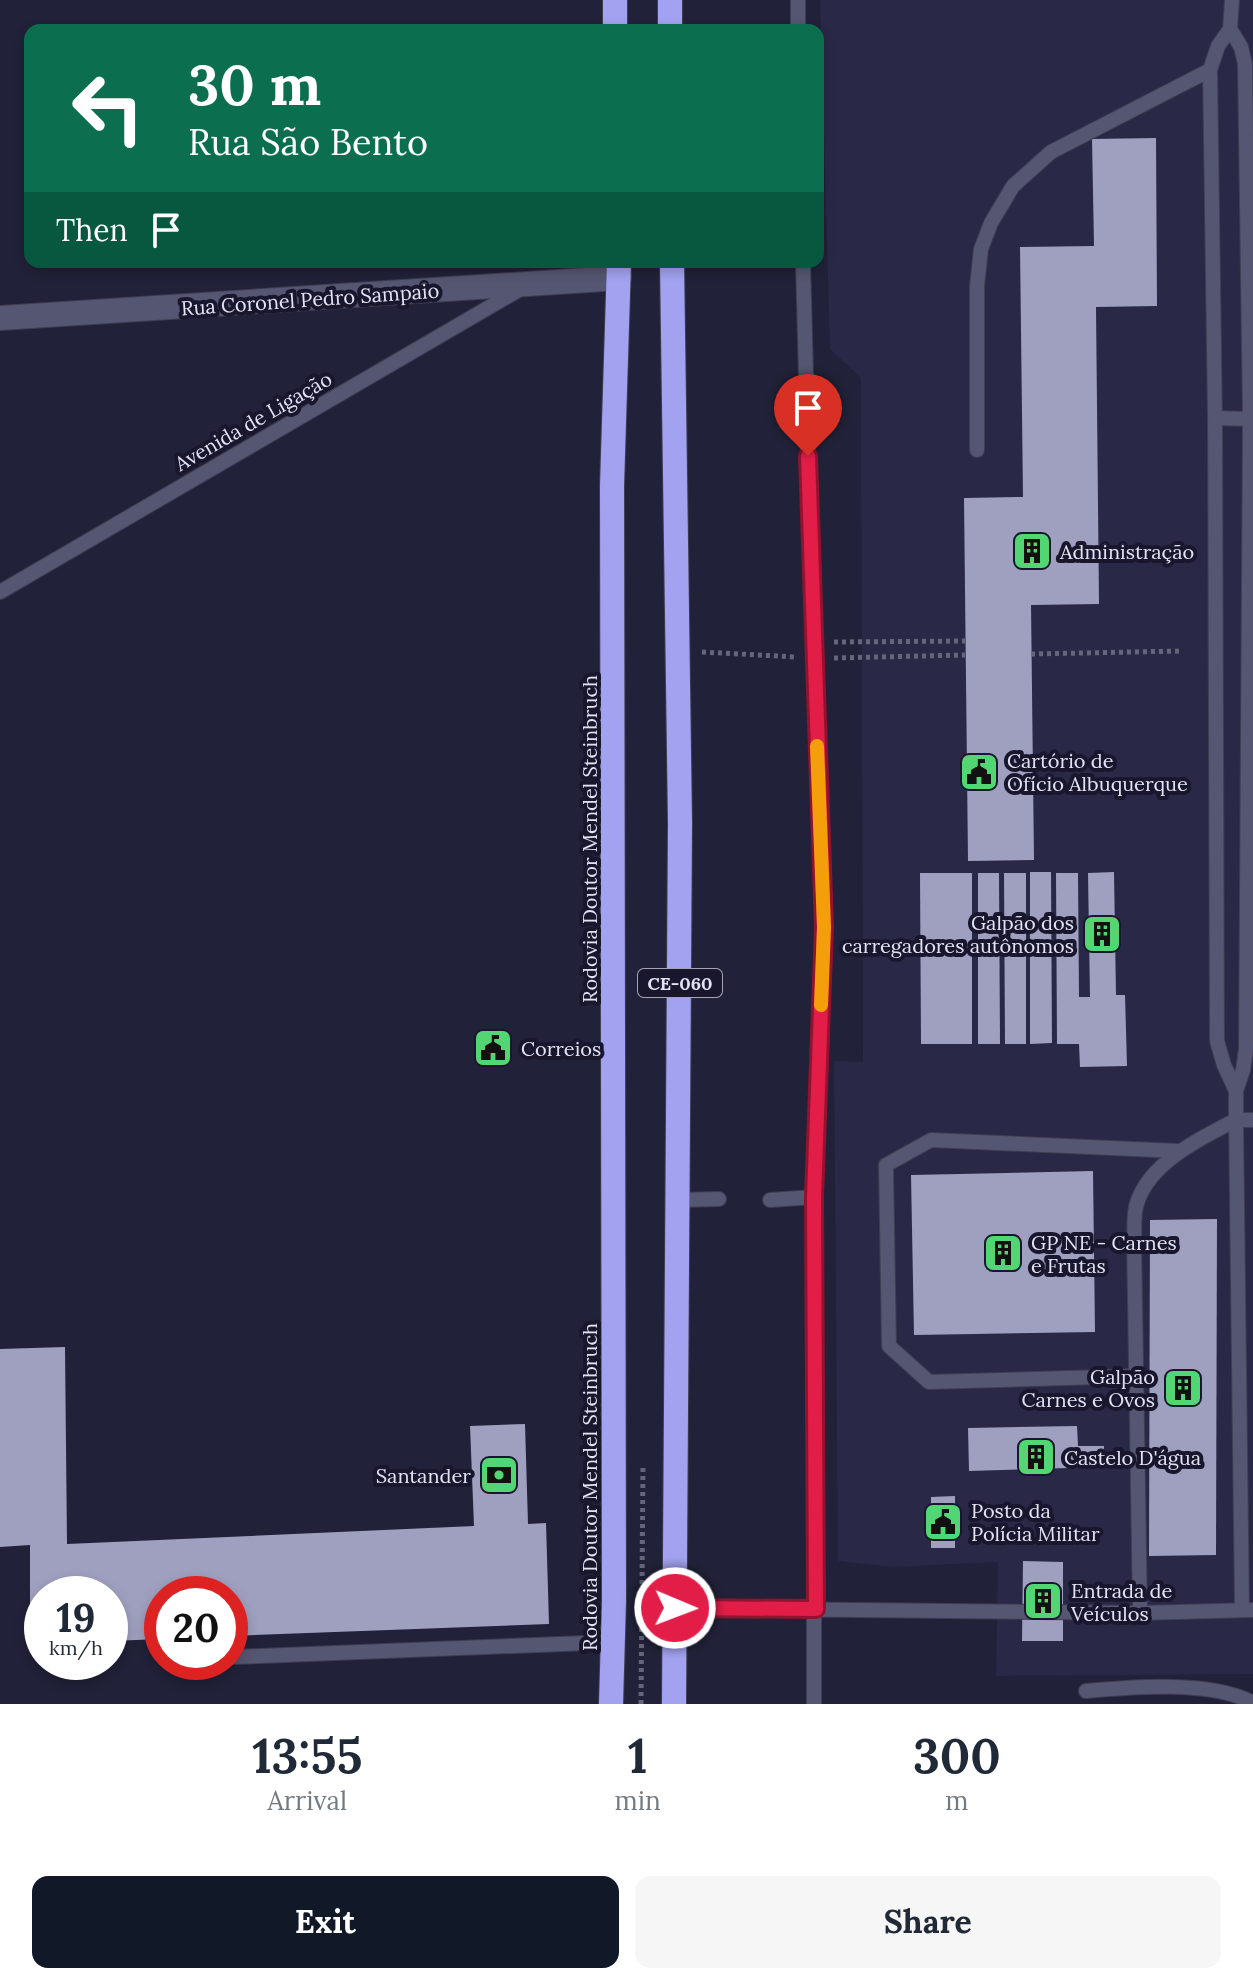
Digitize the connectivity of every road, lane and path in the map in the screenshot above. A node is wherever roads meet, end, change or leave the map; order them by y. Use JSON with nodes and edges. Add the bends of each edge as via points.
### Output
{"nodes":[{"id":1,"x":615,"y":0,"type":"edge"},
{"id":2,"x":670,"y":0,"type":"edge"},
{"id":3,"x":798,"y":0,"type":"edge"},
{"id":4,"x":1232,"y":0,"type":"edge"},
{"id":5,"x":615,"y":24,"type":"edge"},
{"id":6,"x":670,"y":24,"type":"edge"},
{"id":7,"x":798,"y":24,"type":"edge"},
{"id":8,"x":1230,"y":29,"type":"junction"},
{"id":9,"x":1210,"y":70,"type":"junction"},
{"id":10,"x":672,"y":268,"type":"edge"},
{"id":11,"x":803,"y":268,"type":"edge"},
{"id":12,"x":619,"y":270,"type":"edge"},
{"id":13,"x":526,"y":286,"type":"junction"},
{"id":14,"x":0,"y":318,"type":"edge"},
{"id":15,"x":1215,"y":418,"type":"junction"},
{"id":16,"x":1250,"y":419,"type":"junction"},
{"id":17,"x":977,"y":450,"type":"dead end"},
{"id":18,"x":0,"y":592,"type":"edge"},
{"id":19,"x":965,"y":641,"type":"dead end"},
{"id":20,"x":813,"y":643,"type":"junction"},
{"id":21,"x":1182,"y":651,"type":"dead end"},
{"id":22,"x":1031,"y":654,"type":"dead end"},
{"id":23,"x":1236,"y":1091,"type":"junction"},
{"id":24,"x":1236,"y":1120,"type":"junction"},
{"id":25,"x":1253,"y":1120,"type":"edge"},
{"id":26,"x":1178,"y":1151,"type":"junction"},
{"id":27,"x":1246,"y":1196,"type":"edge"},
{"id":28,"x":814,"y":1197,"type":"junction"},
{"id":29,"x":719,"y":1199,"type":"dead end"},
{"id":30,"x":679,"y":1200,"type":"junction"},
{"id":31,"x":770,"y":1200,"type":"dead end"},
{"id":32,"x":1136,"y":1376,"type":"junction"},
{"id":33,"x":675,"y":1608,"type":"junction"},
{"id":34,"x":816,"y":1609,"type":"junction"},
{"id":35,"x":1248,"y":1610,"type":"edge"},
{"id":36,"x":1140,"y":1613,"type":"junction"},
{"id":37,"x":612,"y":1642,"type":"junction"},
{"id":38,"x":248,"y":1656,"type":"edge"},
{"id":39,"x":1086,"y":1691,"type":"dead end"},
{"id":40,"x":1253,"y":1703,"type":"edge"},
{"id":41,"x":611,"y":1704,"type":"edge"},
{"id":42,"x":674,"y":1704,"type":"edge"},
{"id":43,"x":814,"y":1704,"type":"edge"}],
"edges":[{"from":1,"to":5,"type":"highway"},
{"from":2,"to":6,"type":"highway"},
{"from":3,"to":7,"type":"lane"},
{"from":4,"to":8,"type":"lane"},
{"from":8,"to":9,"type":"lane"},
{"from":8,"to":16,"type":"lane","via":[[1245,64]]},
{"from":9,"to":15,"type":"lane"},
{"from":9,"to":17,"type":"lane","via":[[1051,152],[1013,186],[981,249]]},
{"from":10,"to":30,"type":"highway","number":"CE-060"},
{"from":11,"to":20,"type":"lane"},
{"from":12,"to":13,"type":"street","name":"Rua Coronel Pedro Sampaio"},
{"from":12,"to":37,"type":"highway","name":"Rodovia Doutor Mendel Steinbruch","number":"CE-060","via":[[612,486]]},
{"from":13,"to":14,"type":"street","name":"Rua Coronel Pedro Sampaio"},
{"from":13,"to":18,"type":"lane","name":"Avenida de Ligação"},
{"from":15,"to":16,"type":"lane"},
{"from":15,"to":23,"type":"lane","via":[[1217,1041]]},
{"from":16,"to":23,"type":"lane","via":[[1246,1049]]},
{"from":19,"to":20,"type":"path"},
{"from":20,"to":28,"type":"lane","via":[[824,927]]},
{"from":21,"to":22,"type":"path"},
{"from":23,"to":24,"type":"lane"},
{"from":24,"to":25,"type":"lane"},
{"from":24,"to":26,"type":"lane"},
{"from":24,"to":27,"type":"lane"},
{"from":26,"to":32,"type":"lane","via":[[1137,1202]]},
{"from":26,"to":32,"type":"lane","via":[[931,1140],[886,1165],[889,1346],[929,1382]]},
{"from":27,"to":35,"type":"lane"},
{"from":28,"to":31,"type":"lane"},
{"from":28,"to":34,"type":"lane"},
{"from":29,"to":30,"type":"lane"},
{"from":30,"to":33,"type":"highway","number":"CE-060"},
{"from":32,"to":36,"type":"lane"},
{"from":33,"to":34,"type":"lane"},
{"from":33,"to":42,"type":"highway","number":"CE-060"},
{"from":34,"to":36,"type":"lane"},
{"from":34,"to":43,"type":"lane"},
{"from":35,"to":36,"type":"lane"},
{"from":37,"to":38,"type":"lane"},
{"from":37,"to":41,"type":"highway","name":"Rodovia Doutor Mendel Steinbruch","number":"CE-060"},
{"from":39,"to":40,"type":"lane","via":[[1146,1685],[1218,1692]]}]}
